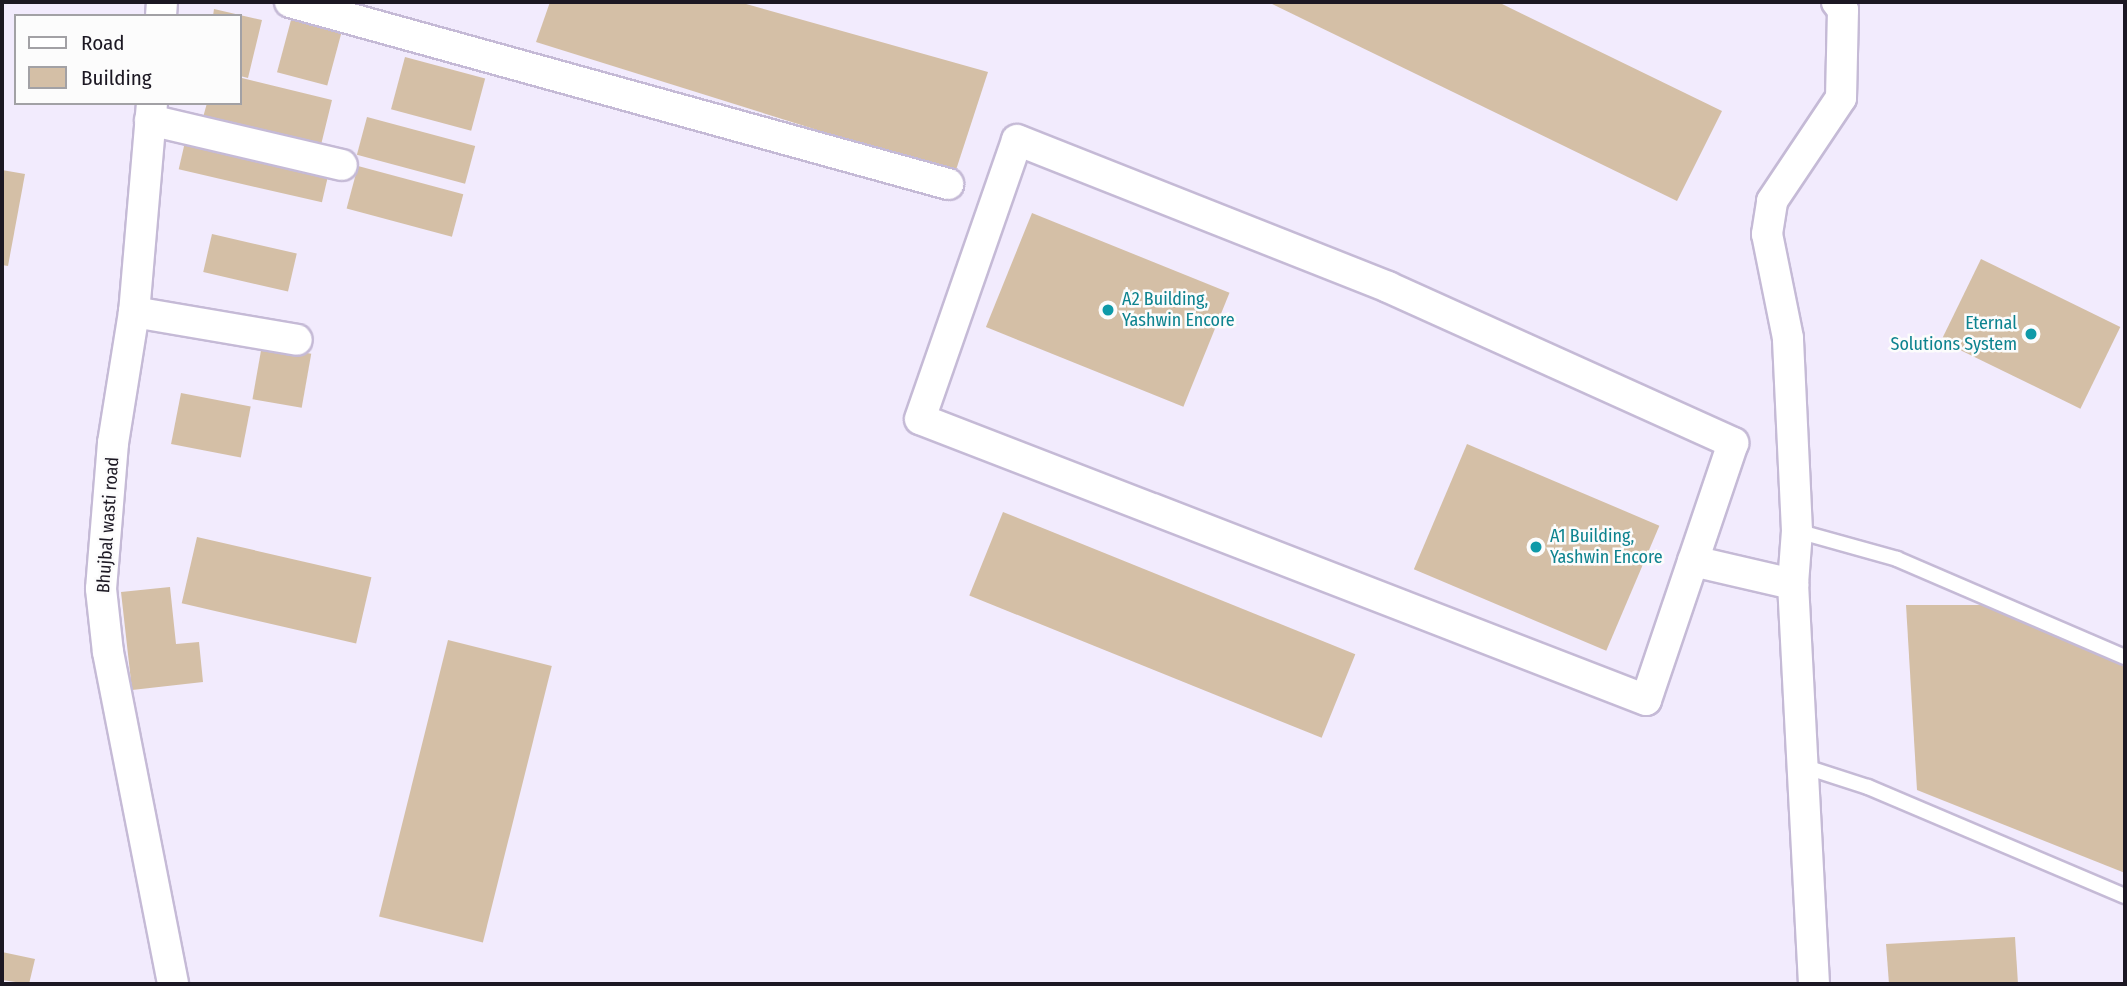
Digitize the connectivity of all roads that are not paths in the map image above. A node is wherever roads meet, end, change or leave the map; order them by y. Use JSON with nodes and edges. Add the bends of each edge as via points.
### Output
{"nodes":[{"id":1,"x":290,"y":2,"type":"edge"},
{"id":2,"x":1837,"y":2,"type":"edge"},
{"id":3,"x":151,"y":112,"type":"edge"},
{"id":4,"x":342,"y":165,"type":"dead end"},
{"id":5,"x":948,"y":184,"type":"dead end"},
{"id":6,"x":134,"y":312,"type":"junction"},
{"id":7,"x":297,"y":340,"type":"dead end"},
{"id":8,"x":1797,"y":531,"type":"junction"},
{"id":9,"x":1693,"y":561,"type":"junction"},
{"id":10,"x":1793,"y":583,"type":"junction"},
{"id":11,"x":2125,"y":657,"type":"edge"},
{"id":12,"x":1803,"y":766,"type":"junction"},
{"id":13,"x":2125,"y":895,"type":"edge"},
{"id":14,"x":173,"y":984,"type":"edge"},
{"id":15,"x":1814,"y":984,"type":"edge"}],
"edges":[{"from":1,"to":5,"type":"street"},
{"from":2,"to":8,"type":"street","via":[[1843,10],[1841,98],[1772,201],[1767,234],[1788,338]]},
{"from":3,"to":4,"type":"street"},
{"from":3,"to":6,"type":"street","name":"Bhujbal wasti road"},
{"from":6,"to":7,"type":"street"},
{"from":6,"to":14,"type":"street","name":"Bhujbal wasti road","via":[[113,443],[101,590],[108,652]]},
{"from":8,"to":10,"type":"street"},
{"from":8,"to":11,"type":"lane","via":[[1897,559]]},
{"from":9,"to":9,"type":"street","via":[[1733,443],[1388,287],[1017,141],[920,419],[1646,699]]},
{"from":9,"to":10,"type":"street"},
{"from":10,"to":12,"type":"street"},
{"from":12,"to":13,"type":"lane","via":[[1868,787]]},
{"from":12,"to":15,"type":"street"}]}
